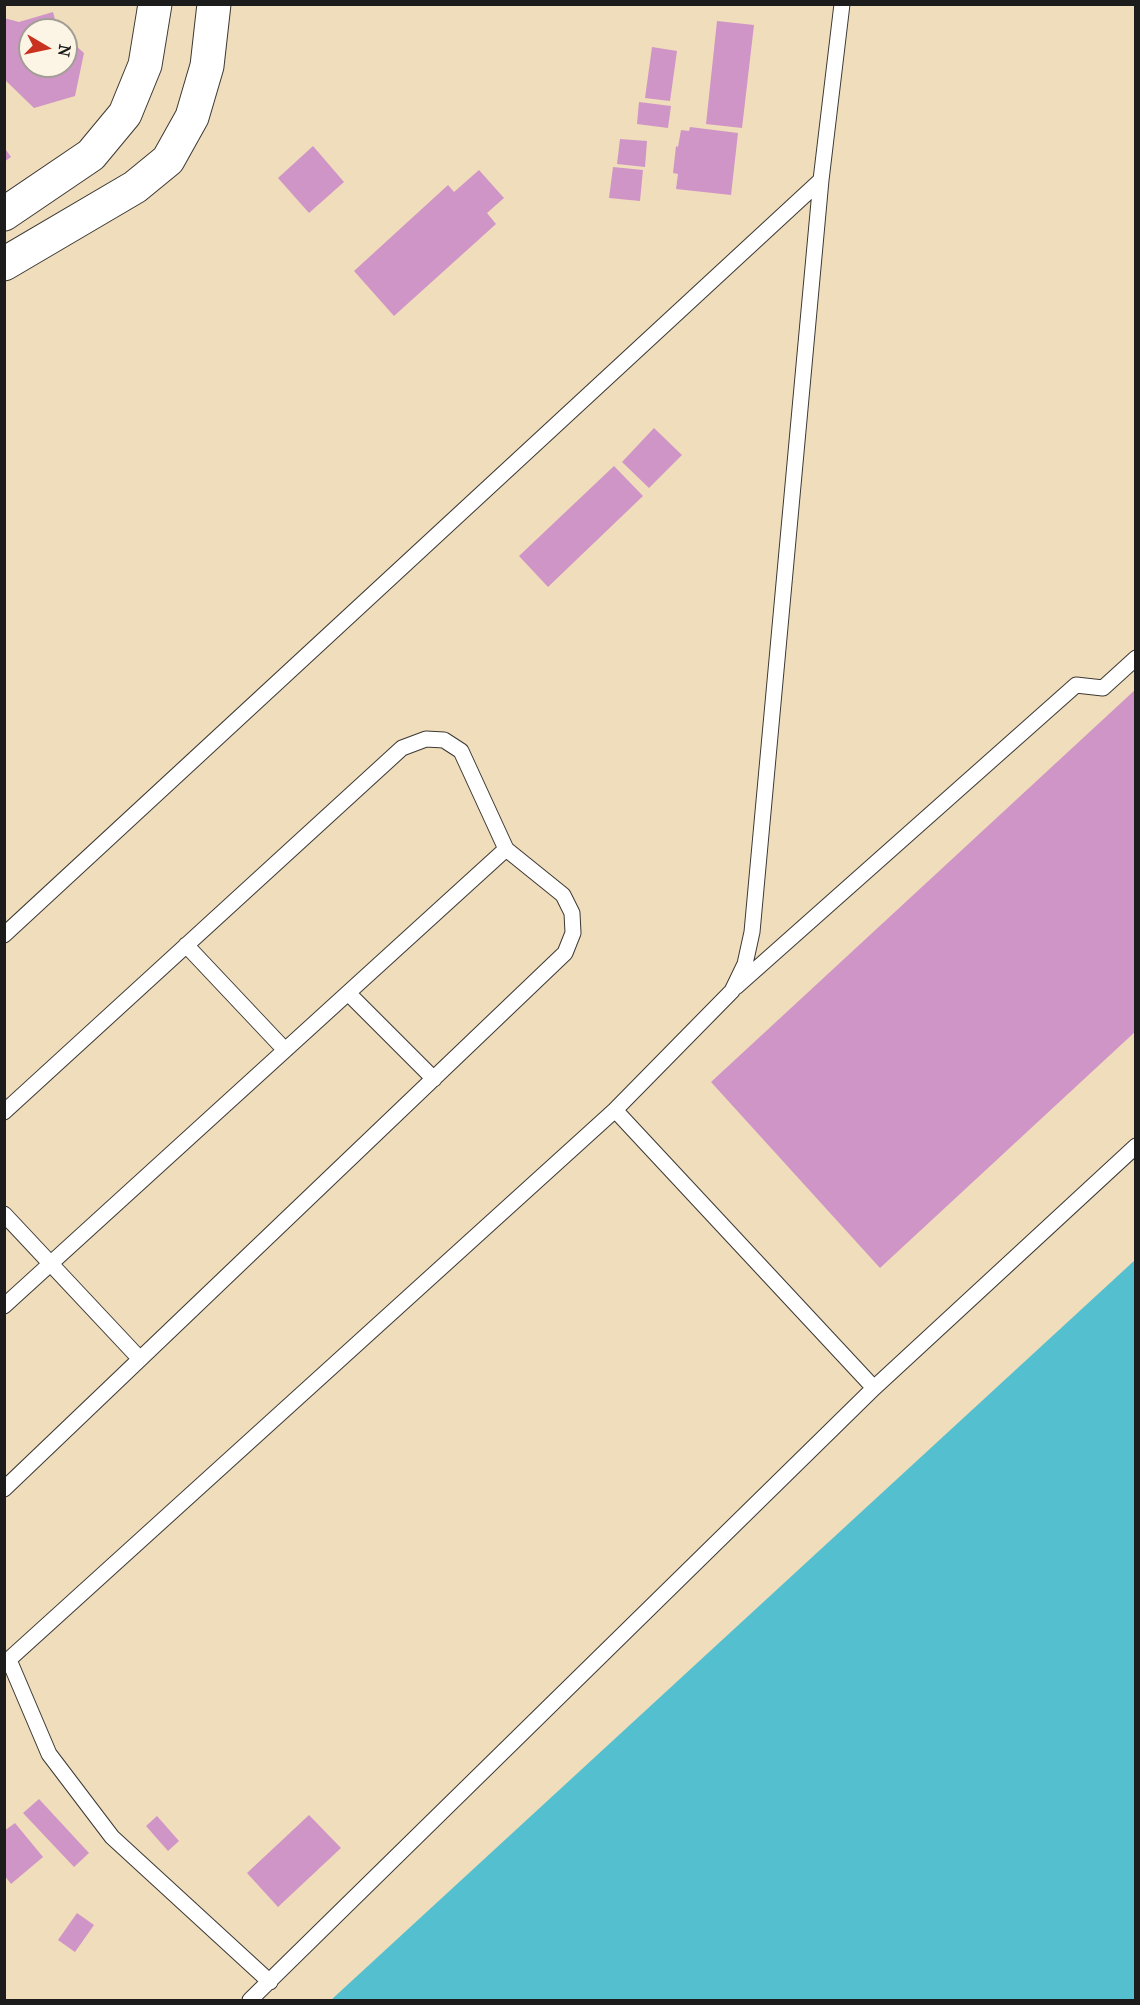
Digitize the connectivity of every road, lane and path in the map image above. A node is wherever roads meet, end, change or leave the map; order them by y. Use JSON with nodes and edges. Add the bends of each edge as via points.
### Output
{"nodes":[{"id":1,"x":842,"y":4,"type":"edge"},
{"id":2,"x":155,"y":6,"type":"edge"},
{"id":3,"x":214,"y":6,"type":"edge"},
{"id":4,"x":821,"y":180,"type":"junction"},
{"id":5,"x":4,"y":214,"type":"edge"},
{"id":6,"x":4,"y":264,"type":"edge"},
{"id":7,"x":1136,"y":658,"type":"edge"},
{"id":8,"x":506,"y":849,"type":"junction"},
{"id":9,"x":4,"y":935,"type":"edge"},
{"id":10,"x":186,"y":945,"type":"junction"},
{"id":11,"x":732,"y":991,"type":"junction"},
{"id":12,"x":348,"y":993,"type":"junction"},
{"id":13,"x":285,"y":1050,"type":"junction"},
{"id":14,"x":434,"y":1079,"type":"junction"},
{"id":15,"x":615,"y":1110,"type":"junction"},
{"id":16,"x":4,"y":1112,"type":"edge"},
{"id":17,"x":1136,"y":1146,"type":"edge"},
{"id":18,"x":4,"y":1214,"type":"edge"},
{"id":19,"x":51,"y":1264,"type":"junction"},
{"id":20,"x":4,"y":1306,"type":"edge"},
{"id":21,"x":140,"y":1359,"type":"junction"},
{"id":22,"x":874,"y":1388,"type":"junction"},
{"id":23,"x":4,"y":1489,"type":"edge"},
{"id":24,"x":7,"y":1662,"type":"edge"},
{"id":25,"x":270,"y":1982,"type":"junction"},
{"id":26,"x":250,"y":2001,"type":"edge"}],
"edges":[{"from":1,"to":4,"type":"lane"},
{"from":2,"to":5,"type":"main road","via":[[145,65],[125,114],[91,155]]},
{"from":3,"to":6,"type":"main road","via":[[207,66],[192,117],[168,160],[135,187]]},
{"from":4,"to":9,"type":"lane"},
{"from":4,"to":11,"type":"lane","via":[[752,932],[745,964]]},
{"from":7,"to":11,"type":"lane","via":[[1103,688],[1076,685]]},
{"from":8,"to":10,"type":"lane","via":[[461,751],[444,740],[426,739],[402,748]]},
{"from":8,"to":12,"type":"lane"},
{"from":8,"to":14,"type":"lane","via":[[563,896],[572,913],[573,933],[566,953]]},
{"from":10,"to":13,"type":"lane"},
{"from":10,"to":16,"type":"lane"},
{"from":11,"to":15,"type":"lane"},
{"from":12,"to":13,"type":"lane"},
{"from":12,"to":14,"type":"lane"},
{"from":13,"to":19,"type":"lane"},
{"from":14,"to":21,"type":"lane"},
{"from":15,"to":22,"type":"lane"},
{"from":15,"to":24,"type":"lane"},
{"from":17,"to":22,"type":"lane"},
{"from":18,"to":19,"type":"lane"},
{"from":19,"to":20,"type":"lane"},
{"from":19,"to":21,"type":"lane"},
{"from":21,"to":23,"type":"lane"},
{"from":22,"to":25,"type":"lane"},
{"from":24,"to":25,"type":"lane","via":[[49,1755],[112,1837]]},
{"from":25,"to":26,"type":"lane"}]}
